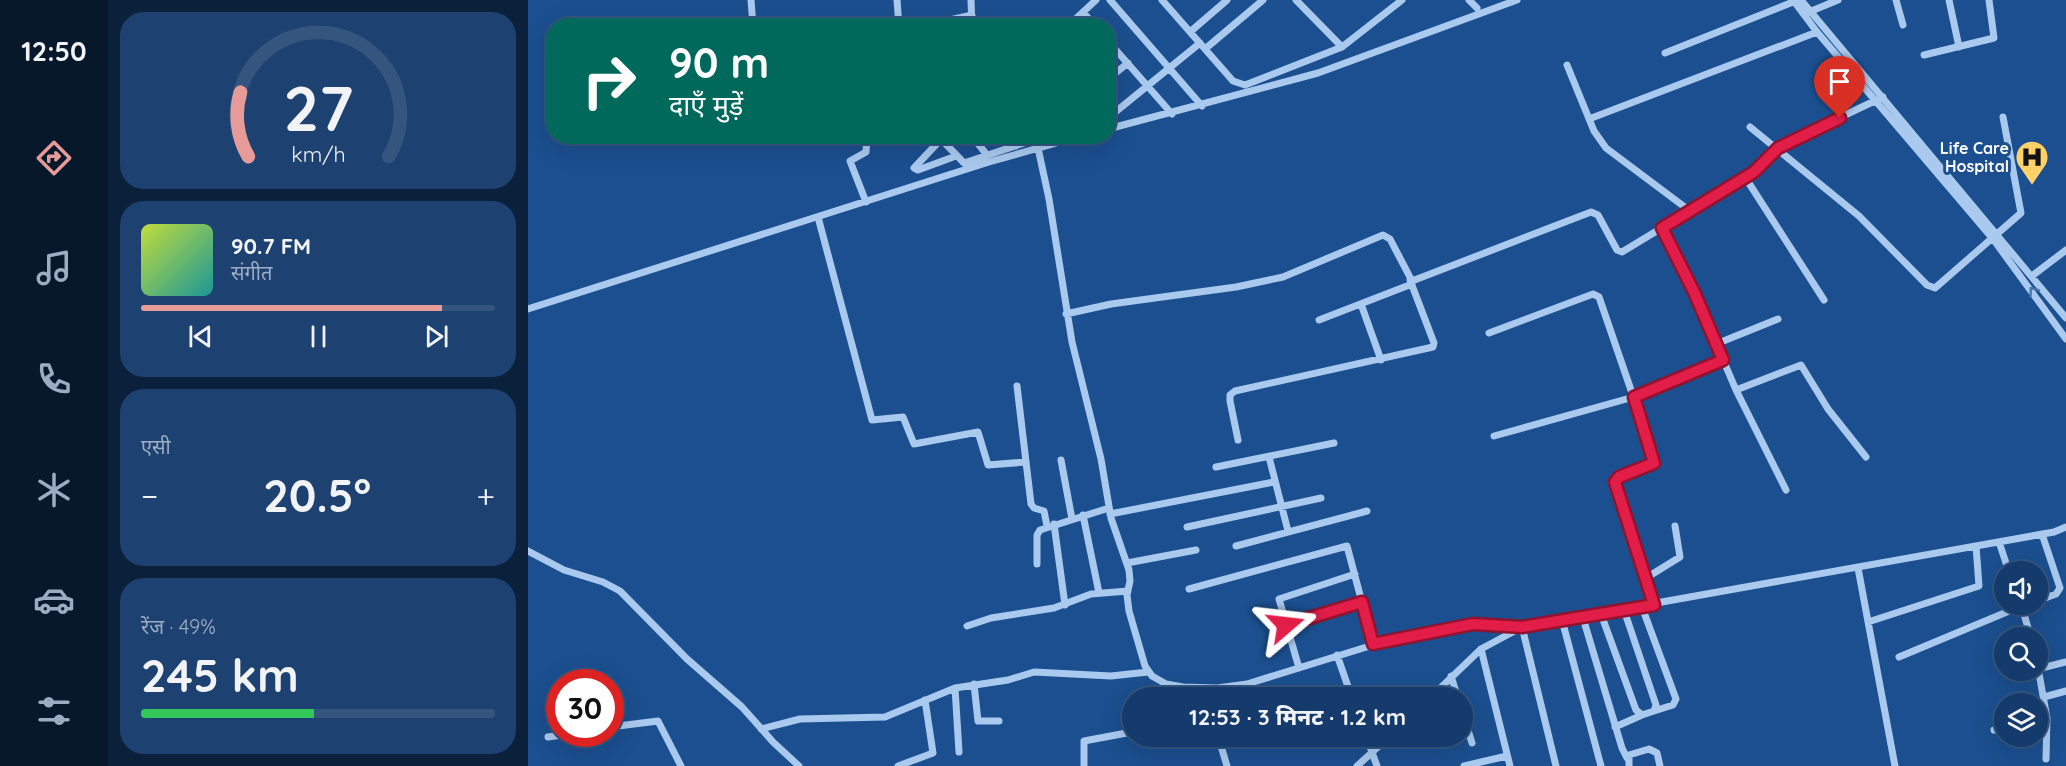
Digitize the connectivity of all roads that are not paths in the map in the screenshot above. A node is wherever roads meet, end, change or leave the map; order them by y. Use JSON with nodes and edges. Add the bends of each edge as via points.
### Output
{"nodes":[{"id":1,"x":751,"y":0,"type":"edge"},
{"id":2,"x":897,"y":0,"type":"edge"},
{"id":3,"x":971,"y":0,"type":"edge"},
{"id":4,"x":1096,"y":0,"type":"edge"},
{"id":5,"x":1110,"y":0,"type":"edge"},
{"id":6,"x":1162,"y":0,"type":"edge"},
{"id":7,"x":1227,"y":0,"type":"edge"},
{"id":8,"x":1263,"y":0,"type":"edge"},
{"id":9,"x":1296,"y":0,"type":"edge"},
{"id":10,"x":1469,"y":0,"type":"edge"},
{"id":11,"x":1517,"y":0,"type":"edge"},
{"id":12,"x":1838,"y":0,"type":"edge"},
{"id":13,"x":1896,"y":0,"type":"edge"},
{"id":14,"x":1949,"y":0,"type":"edge"},
{"id":15,"x":1989,"y":0,"type":"edge"},
{"id":16,"x":1397,"y":1,"type":"edge"},
{"id":17,"x":1797,"y":1,"type":"edge"},
{"id":18,"x":1477,"y":8,"type":"dead end"},
{"id":19,"x":1083,"y":12,"type":"junction"},
{"id":20,"x":1809,"y":12,"type":"junction"},
{"id":21,"x":972,"y":15,"type":"joint"},
{"id":22,"x":752,"y":18,"type":"edge"},
{"id":23,"x":898,"y":18,"type":"edge"},
{"id":24,"x":959,"y":18,"type":"edge"},
{"id":25,"x":1077,"y":18,"type":"edge"},
{"id":26,"x":1088,"y":18,"type":"edge"},
{"id":27,"x":1903,"y":26,"type":"dead end"},
{"id":28,"x":1190,"y":32,"type":"junction"},
{"id":29,"x":1817,"y":32,"type":"junction"},
{"id":30,"x":1200,"y":43,"type":"junction"},
{"id":31,"x":1342,"y":47,"type":"junction"},
{"id":32,"x":1959,"y":47,"type":"junction"},
{"id":33,"x":1205,"y":49,"type":"junction"},
{"id":34,"x":1116,"y":50,"type":"edge"},
{"id":35,"x":1665,"y":53,"type":"dead end"},
{"id":36,"x":1924,"y":55,"type":"dead end"},
{"id":37,"x":1128,"y":63,"type":"junction"},
{"id":38,"x":1568,"y":65,"type":"dead end"},
{"id":39,"x":1170,"y":68,"type":"junction"},
{"id":40,"x":1116,"y":73,"type":"edge"},
{"id":41,"x":1148,"y":86,"type":"junction"},
{"id":42,"x":1880,"y":99,"type":"junction"},
{"id":43,"x":1202,"y":106,"type":"junction"},
{"id":44,"x":1116,"y":112,"type":"edge"},
{"id":45,"x":1172,"y":114,"type":"junction"},
{"id":46,"x":2003,"y":117,"type":"dead end"},
{"id":47,"x":1589,"y":119,"type":"junction"},
{"id":48,"x":1116,"y":127,"type":"edge"},
{"id":49,"x":1750,"y":127,"type":"dead end"},
{"id":50,"x":866,"y":144,"type":"edge"},
{"id":51,"x":936,"y":144,"type":"edge"},
{"id":52,"x":947,"y":144,"type":"edge"},
{"id":53,"x":978,"y":144,"type":"edge"},
{"id":54,"x":1018,"y":144,"type":"edge"},
{"id":55,"x":1052,"y":144,"type":"edge"},
{"id":56,"x":1014,"y":145,"type":"junction"},
{"id":57,"x":1038,"y":148,"type":"junction"},
{"id":58,"x":1778,"y":148,"type":"junction"},
{"id":59,"x":1021,"y":152,"type":"junction"},
{"id":60,"x":987,"y":155,"type":"junction"},
{"id":61,"x":956,"y":156,"type":"junction"},
{"id":62,"x":1746,"y":177,"type":"junction"},
{"id":63,"x":866,"y":202,"type":"junction"},
{"id":64,"x":1690,"y":211,"type":"junction"},
{"id":65,"x":818,"y":217,"type":"junction"},
{"id":66,"x":1662,"y":228,"type":"junction"},
{"id":67,"x":1995,"y":237,"type":"junction"},
{"id":68,"x":2066,"y":250,"type":"edge"},
{"id":69,"x":2032,"y":276,"type":"junction"},
{"id":70,"x":1411,"y":282,"type":"junction"},
{"id":71,"x":1824,"y":300,"type":"dead end"},
{"id":72,"x":1361,"y":304,"type":"junction"},
{"id":73,"x":528,"y":309,"type":"edge"},
{"id":74,"x":1066,"y":314,"type":"junction"},
{"id":75,"x":2066,"y":318,"type":"edge"},
{"id":76,"x":1778,"y":319,"type":"dead end"},
{"id":77,"x":1319,"y":320,"type":"dead end"},
{"id":78,"x":1489,"y":333,"type":"dead end"},
{"id":79,"x":2066,"y":339,"type":"edge"},
{"id":80,"x":1716,"y":344,"type":"junction"},
{"id":81,"x":1381,"y":360,"type":"junction"},
{"id":82,"x":1723,"y":360,"type":"junction"},
{"id":83,"x":1017,"y":386,"type":"dead end"},
{"id":84,"x":1736,"y":390,"type":"junction"},
{"id":85,"x":1634,"y":397,"type":"junction"},
{"id":86,"x":1494,"y":436,"type":"dead end"},
{"id":87,"x":1238,"y":440,"type":"dead end"},
{"id":88,"x":1334,"y":443,"type":"dead end"},
{"id":89,"x":1269,"y":457,"type":"junction"},
{"id":90,"x":1866,"y":457,"type":"dead end"},
{"id":91,"x":1061,"y":460,"type":"dead end"},
{"id":92,"x":1026,"y":462,"type":"junction"},
{"id":93,"x":1216,"y":467,"type":"dead end"},
{"id":94,"x":1274,"y":482,"type":"junction"},
{"id":95,"x":1786,"y":490,"type":"dead end"},
{"id":96,"x":1321,"y":498,"type":"dead end"},
{"id":97,"x":1280,"y":506,"type":"junction"},
{"id":98,"x":1367,"y":510,"type":"dead end"},
{"id":99,"x":1110,"y":511,"type":"junction"},
{"id":100,"x":1083,"y":515,"type":"junction"},
{"id":101,"x":1072,"y":519,"type":"junction"},
{"id":102,"x":1050,"y":525,"type":"junction"},
{"id":103,"x":1675,"y":526,"type":"dead end"},
{"id":104,"x":1187,"y":527,"type":"dead end"},
{"id":105,"x":2066,"y":527,"type":"edge"},
{"id":106,"x":1288,"y":531,"type":"junction"},
{"id":107,"x":2042,"y":534,"type":"junction"},
{"id":108,"x":1999,"y":542,"type":"junction"},
{"id":109,"x":1236,"y":546,"type":"dead end"},
{"id":110,"x":1976,"y":546,"type":"junction"},
{"id":111,"x":1196,"y":550,"type":"dead end"},
{"id":112,"x":528,"y":551,"type":"edge"},
{"id":113,"x":2005,"y":561,"type":"edge"},
{"id":114,"x":1127,"y":563,"type":"junction"},
{"id":115,"x":1037,"y":564,"type":"dead end"},
{"id":116,"x":1858,"y":568,"type":"junction"},
{"id":117,"x":1355,"y":574,"type":"junction"},
{"id":118,"x":1646,"y":578,"type":"junction"},
{"id":119,"x":1189,"y":589,"type":"dead end"},
{"id":120,"x":1128,"y":591,"type":"junction"},
{"id":121,"x":1099,"y":593,"type":"junction"},
{"id":122,"x":2048,"y":597,"type":"edge"},
{"id":123,"x":1362,"y":602,"type":"junction"},
{"id":124,"x":1065,"y":605,"type":"junction"},
{"id":125,"x":1654,"y":605,"type":"junction"},
{"id":126,"x":1642,"y":607,"type":"junction"},
{"id":127,"x":1624,"y":610,"type":"junction"},
{"id":128,"x":1601,"y":614,"type":"junction"},
{"id":129,"x":1999,"y":615,"type":"edge"},
{"id":130,"x":1582,"y":618,"type":"junction"},
{"id":131,"x":1562,"y":620,"type":"junction"},
{"id":132,"x":1868,"y":622,"type":"junction"},
{"id":133,"x":1286,"y":625,"type":"junction"},
{"id":134,"x":967,"y":626,"type":"dead end"},
{"id":135,"x":1522,"y":627,"type":"junction"},
{"id":136,"x":1373,"y":644,"type":"junction"},
{"id":137,"x":1481,"y":649,"type":"junction"},
{"id":138,"x":1337,"y":655,"type":"junction"},
{"id":139,"x":1899,"y":657,"type":"dead end"},
{"id":140,"x":2066,"y":662,"type":"edge"},
{"id":141,"x":2048,"y":665,"type":"edge"},
{"id":142,"x":1299,"y":668,"type":"junction"},
{"id":143,"x":1148,"y":672,"type":"junction"},
{"id":144,"x":1451,"y":676,"type":"junction"},
{"id":145,"x":974,"y":684,"type":"junction"},
{"id":146,"x":1348,"y":687,"type":"edge"},
{"id":147,"x":1440,"y":687,"type":"edge"},
{"id":148,"x":1454,"y":687,"type":"edge"},
{"id":149,"x":955,"y":688,"type":"junction"},
{"id":150,"x":2066,"y":691,"type":"edge"},
{"id":151,"x":2048,"y":695,"type":"edge"},
{"id":152,"x":925,"y":700,"type":"junction"},
{"id":153,"x":1654,"y":711,"type":"junction"},
{"id":154,"x":1642,"y":715,"type":"junction"},
{"id":155,"x":999,"y":721,"type":"dead end"},
{"id":156,"x":624,"y":725,"type":"edge"},
{"id":157,"x":1615,"y":727,"type":"junction"},
{"id":158,"x":760,"y":729,"type":"junction"},
{"id":159,"x":1122,"y":734,"type":"edge"},
{"id":160,"x":1221,"y":747,"type":"edge"},
{"id":161,"x":1370,"y":747,"type":"edge"},
{"id":162,"x":1379,"y":747,"type":"edge"},
{"id":163,"x":2046,"y":747,"type":"edge"},
{"id":164,"x":959,"y":752,"type":"dead end"},
{"id":165,"x":1372,"y":754,"type":"junction"},
{"id":166,"x":1507,"y":756,"type":"junction"},
{"id":167,"x":1627,"y":758,"type":"junction"},
{"id":168,"x":2046,"y":759,"type":"dead end"},
{"id":169,"x":681,"y":766,"type":"edge"},
{"id":170,"x":799,"y":766,"type":"edge"},
{"id":171,"x":898,"y":766,"type":"edge"},
{"id":172,"x":1084,"y":766,"type":"edge"},
{"id":173,"x":1227,"y":766,"type":"edge"},
{"id":174,"x":1357,"y":766,"type":"edge"},
{"id":175,"x":1377,"y":766,"type":"edge"},
{"id":176,"x":1464,"y":766,"type":"edge"},
{"id":177,"x":1510,"y":766,"type":"edge"},
{"id":178,"x":1556,"y":766,"type":"edge"},
{"id":179,"x":1601,"y":766,"type":"edge"},
{"id":180,"x":1629,"y":766,"type":"edge"},
{"id":181,"x":1660,"y":766,"type":"edge"},
{"id":182,"x":1894,"y":766,"type":"edge"}],
"edges":[{"from":1,"to":22,"type":"street"},
{"from":2,"to":23,"type":"street"},
{"from":3,"to":21,"type":"street"},
{"from":4,"to":19,"type":"street"},
{"from":5,"to":39,"type":"street"},
{"from":6,"to":28,"type":"street"},
{"from":7,"to":28,"type":"street"},
{"from":8,"to":33,"type":"street"},
{"from":9,"to":31,"type":"street"},
{"from":10,"to":18,"type":"street"},
{"from":11,"to":43,"type":"street","via":[[1318,73]]},
{"from":12,"to":20,"type":"street"},
{"from":13,"to":27,"type":"street"},
{"from":14,"to":32,"type":"street"},
{"from":15,"to":32,"type":"street","via":[[1994,38]]},
{"from":16,"to":31,"type":"street"},
{"from":17,"to":20,"type":"street"},
{"from":17,"to":29,"type":"street"},
{"from":17,"to":35,"type":"street"},
{"from":19,"to":25,"type":"street"},
{"from":19,"to":26,"type":"street"},
{"from":20,"to":42,"type":"street"},
{"from":21,"to":24,"type":"street"},
{"from":28,"to":30,"type":"street"},
{"from":29,"to":42,"type":"street"},
{"from":29,"to":47,"type":"street"},
{"from":30,"to":33,"type":"street"},
{"from":30,"to":39,"type":"street"},
{"from":31,"to":33,"type":"street","via":[[1245,85],[1233,81]]},
{"from":32,"to":36,"type":"street"},
{"from":34,"to":37,"type":"street"},
{"from":37,"to":40,"type":"street"},
{"from":37,"to":41,"type":"street"},
{"from":38,"to":47,"type":"street"},
{"from":39,"to":41,"type":"street"},
{"from":39,"to":43,"type":"street"},
{"from":41,"to":44,"type":"street"},
{"from":41,"to":45,"type":"street"},
{"from":42,"to":58,"type":"street"},
{"from":42,"to":67,"type":"street"},
{"from":43,"to":45,"type":"street"},
{"from":45,"to":48,"type":"street"},
{"from":46,"to":67,"type":"street","via":[[2021,213]]},
{"from":47,"to":64,"type":"street","via":[[1597,137],[1611,153]]},
{"from":49,"to":58,"type":"street"},
{"from":50,"to":63,"type":"street","via":[[866,152],[850,160]]},
{"from":51,"to":61,"type":"street","via":[[914,168],[918,170]]},
{"from":52,"to":61,"type":"street"},
{"from":53,"to":60,"type":"street"},
{"from":54,"to":56,"type":"street"},
{"from":55,"to":57,"type":"street"},
{"from":56,"to":59,"type":"street"},
{"from":56,"to":60,"type":"street"},
{"from":57,"to":59,"type":"street"},
{"from":57,"to":74,"type":"street"},
{"from":58,"to":62,"type":"street"},
{"from":58,"to":67,"type":"street","via":[[1868,224],[1929,287],[1938,287]]},
{"from":59,"to":63,"type":"street"},
{"from":60,"to":61,"type":"street","via":[[964,163]]},
{"from":62,"to":64,"type":"street"},
{"from":62,"to":71,"type":"street"},
{"from":63,"to":65,"type":"street"},
{"from":64,"to":66,"type":"street"},
{"from":65,"to":73,"type":"street"},
{"from":65,"to":92,"type":"street","via":[[871,418],[904,418],[914,444],[978,432],[988,465]]},
{"from":66,"to":70,"type":"street","via":[[1620,252],[1598,215],[1591,212]]},
{"from":66,"to":80,"type":"street"},
{"from":67,"to":69,"type":"street"},
{"from":79,"to":67,"type":"street","one_way":true},
{"from":68,"to":69,"type":"street"},
{"from":69,"to":75,"type":"street"},
{"from":70,"to":72,"type":"street"},
{"from":70,"to":74,"type":"street","via":[[1390,239],[1383,235],[1283,277]]},
{"from":70,"to":81,"type":"street","via":[[1434,345]]},
{"from":72,"to":77,"type":"street"},
{"from":72,"to":81,"type":"street"},
{"from":74,"to":99,"type":"street"},
{"from":76,"to":80,"type":"street"},
{"from":78,"to":85,"type":"street","via":[[1597,294]]},
{"from":80,"to":82,"type":"street"},
{"from":81,"to":87,"type":"street","via":[[1235,391],[1230,398]]},
{"from":82,"to":84,"type":"street"},
{"from":82,"to":85,"type":"street"},
{"from":83,"to":92,"type":"street"},
{"from":84,"to":90,"type":"street","via":[[1801,365],[1828,409]]},
{"from":84,"to":95,"type":"street"},
{"from":85,"to":86,"type":"street"},
{"from":85,"to":118,"type":"street","via":[[1654,463],[1615,482]]},
{"from":88,"to":89,"type":"street"},
{"from":89,"to":93,"type":"street"},
{"from":89,"to":94,"type":"street"},
{"from":91,"to":101,"type":"street"},
{"from":92,"to":102,"type":"street","via":[[1031,504],[1044,511]]},
{"from":94,"to":97,"type":"street"},
{"from":94,"to":99,"type":"street"},
{"from":96,"to":97,"type":"street"},
{"from":97,"to":104,"type":"street"},
{"from":97,"to":106,"type":"street"},
{"from":98,"to":106,"type":"street"},
{"from":99,"to":100,"type":"street"},
{"from":99,"to":114,"type":"street"},
{"from":100,"to":101,"type":"street"},
{"from":100,"to":121,"type":"street"},
{"from":101,"to":102,"type":"street"},
{"from":102,"to":115,"type":"street","via":[[1037,535]]},
{"from":102,"to":124,"type":"street"},
{"from":103,"to":118,"type":"street","via":[[1680,557]]},
{"from":105,"to":107,"type":"street"},
{"from":106,"to":109,"type":"street"},
{"from":107,"to":108,"type":"street"},
{"from":107,"to":122,"type":"street","via":[[2060,588]]},
{"from":108,"to":110,"type":"street"},
{"from":108,"to":113,"type":"street"},
{"from":110,"to":116,"type":"street"},
{"from":110,"to":132,"type":"street","via":[[1979,586]]},
{"from":111,"to":114,"type":"street"},
{"from":112,"to":158,"type":"street","via":[[564,570],[620,591],[687,659],[742,706]]},
{"from":114,"to":120,"type":"street"},
{"from":116,"to":125,"type":"street"},
{"from":116,"to":132,"type":"street"},
{"from":117,"to":119,"type":"street","via":[[1346,546]]},
{"from":117,"to":123,"type":"street"},
{"from":117,"to":133,"type":"street","via":[[1280,597]]},
{"from":118,"to":125,"type":"street"},
{"from":120,"to":121,"type":"street"},
{"from":120,"to":143,"type":"street","via":[[1129,611]]},
{"from":121,"to":124,"type":"street"},
{"from":123,"to":133,"type":"street"},
{"from":123,"to":136,"type":"street"},
{"from":124,"to":134,"type":"street"},
{"from":125,"to":126,"type":"street"},
{"from":126,"to":127,"type":"street"},
{"from":126,"to":153,"type":"street","via":[[1676,699],[1673,705]]},
{"from":127,"to":128,"type":"street"},
{"from":127,"to":153,"type":"street","via":[[1656,705]]},
{"from":128,"to":130,"type":"street"},
{"from":128,"to":154,"type":"street","via":[[1636,710]]},
{"from":129,"to":139,"type":"street"},
{"from":130,"to":131,"type":"street"},
{"from":130,"to":157,"type":"street"},
{"from":131,"to":135,"type":"street"},
{"from":131,"to":179,"type":"street"},
{"from":132,"to":182,"type":"street"},
{"from":133,"to":142,"type":"street"},
{"from":135,"to":136,"type":"street","via":[[1473,624]]},
{"from":135,"to":137,"type":"street"},
{"from":135,"to":178,"type":"street"},
{"from":136,"to":138,"type":"street"},
{"from":137,"to":144,"type":"street"},
{"from":137,"to":166,"type":"street"},
{"from":138,"to":142,"type":"street"},
{"from":138,"to":146,"type":"street"},
{"from":140,"to":141,"type":"street"},
{"from":142,"to":143,"type":"street","via":[[1260,681],[1201,688],[1166,684]]},
{"from":143,"to":145,"type":"street","via":[[1111,676],[1042,671]]},
{"from":144,"to":147,"type":"street"},
{"from":144,"to":148,"type":"street"},
{"from":145,"to":149,"type":"street"},
{"from":145,"to":155,"type":"street","via":[[978,721]]},
{"from":149,"to":152,"type":"street"},
{"from":149,"to":164,"type":"street"},
{"from":150,"to":151,"type":"street"},
{"from":152,"to":158,"type":"street","via":[[885,717],[800,719]]},
{"from":152,"to":171,"type":"street","via":[[932,754]]},
{"from":153,"to":154,"type":"street"},
{"from":154,"to":157,"type":"street"},
{"from":156,"to":169,"type":"street","via":[[658,721]]},
{"from":157,"to":167,"type":"street"},
{"from":158,"to":170,"type":"street"},
{"from":159,"to":172,"type":"street","via":[[1084,741]]},
{"from":160,"to":173,"type":"street"},
{"from":161,"to":165,"type":"street"},
{"from":162,"to":165,"type":"street"},
{"from":163,"to":168,"type":"street"},
{"from":165,"to":174,"type":"street"},
{"from":165,"to":175,"type":"street"},
{"from":166,"to":176,"type":"street"},
{"from":166,"to":177,"type":"street"},
{"from":167,"to":180,"type":"street"},
{"from":167,"to":181,"type":"street","via":[[1630,753],[1652,749]]}]}
